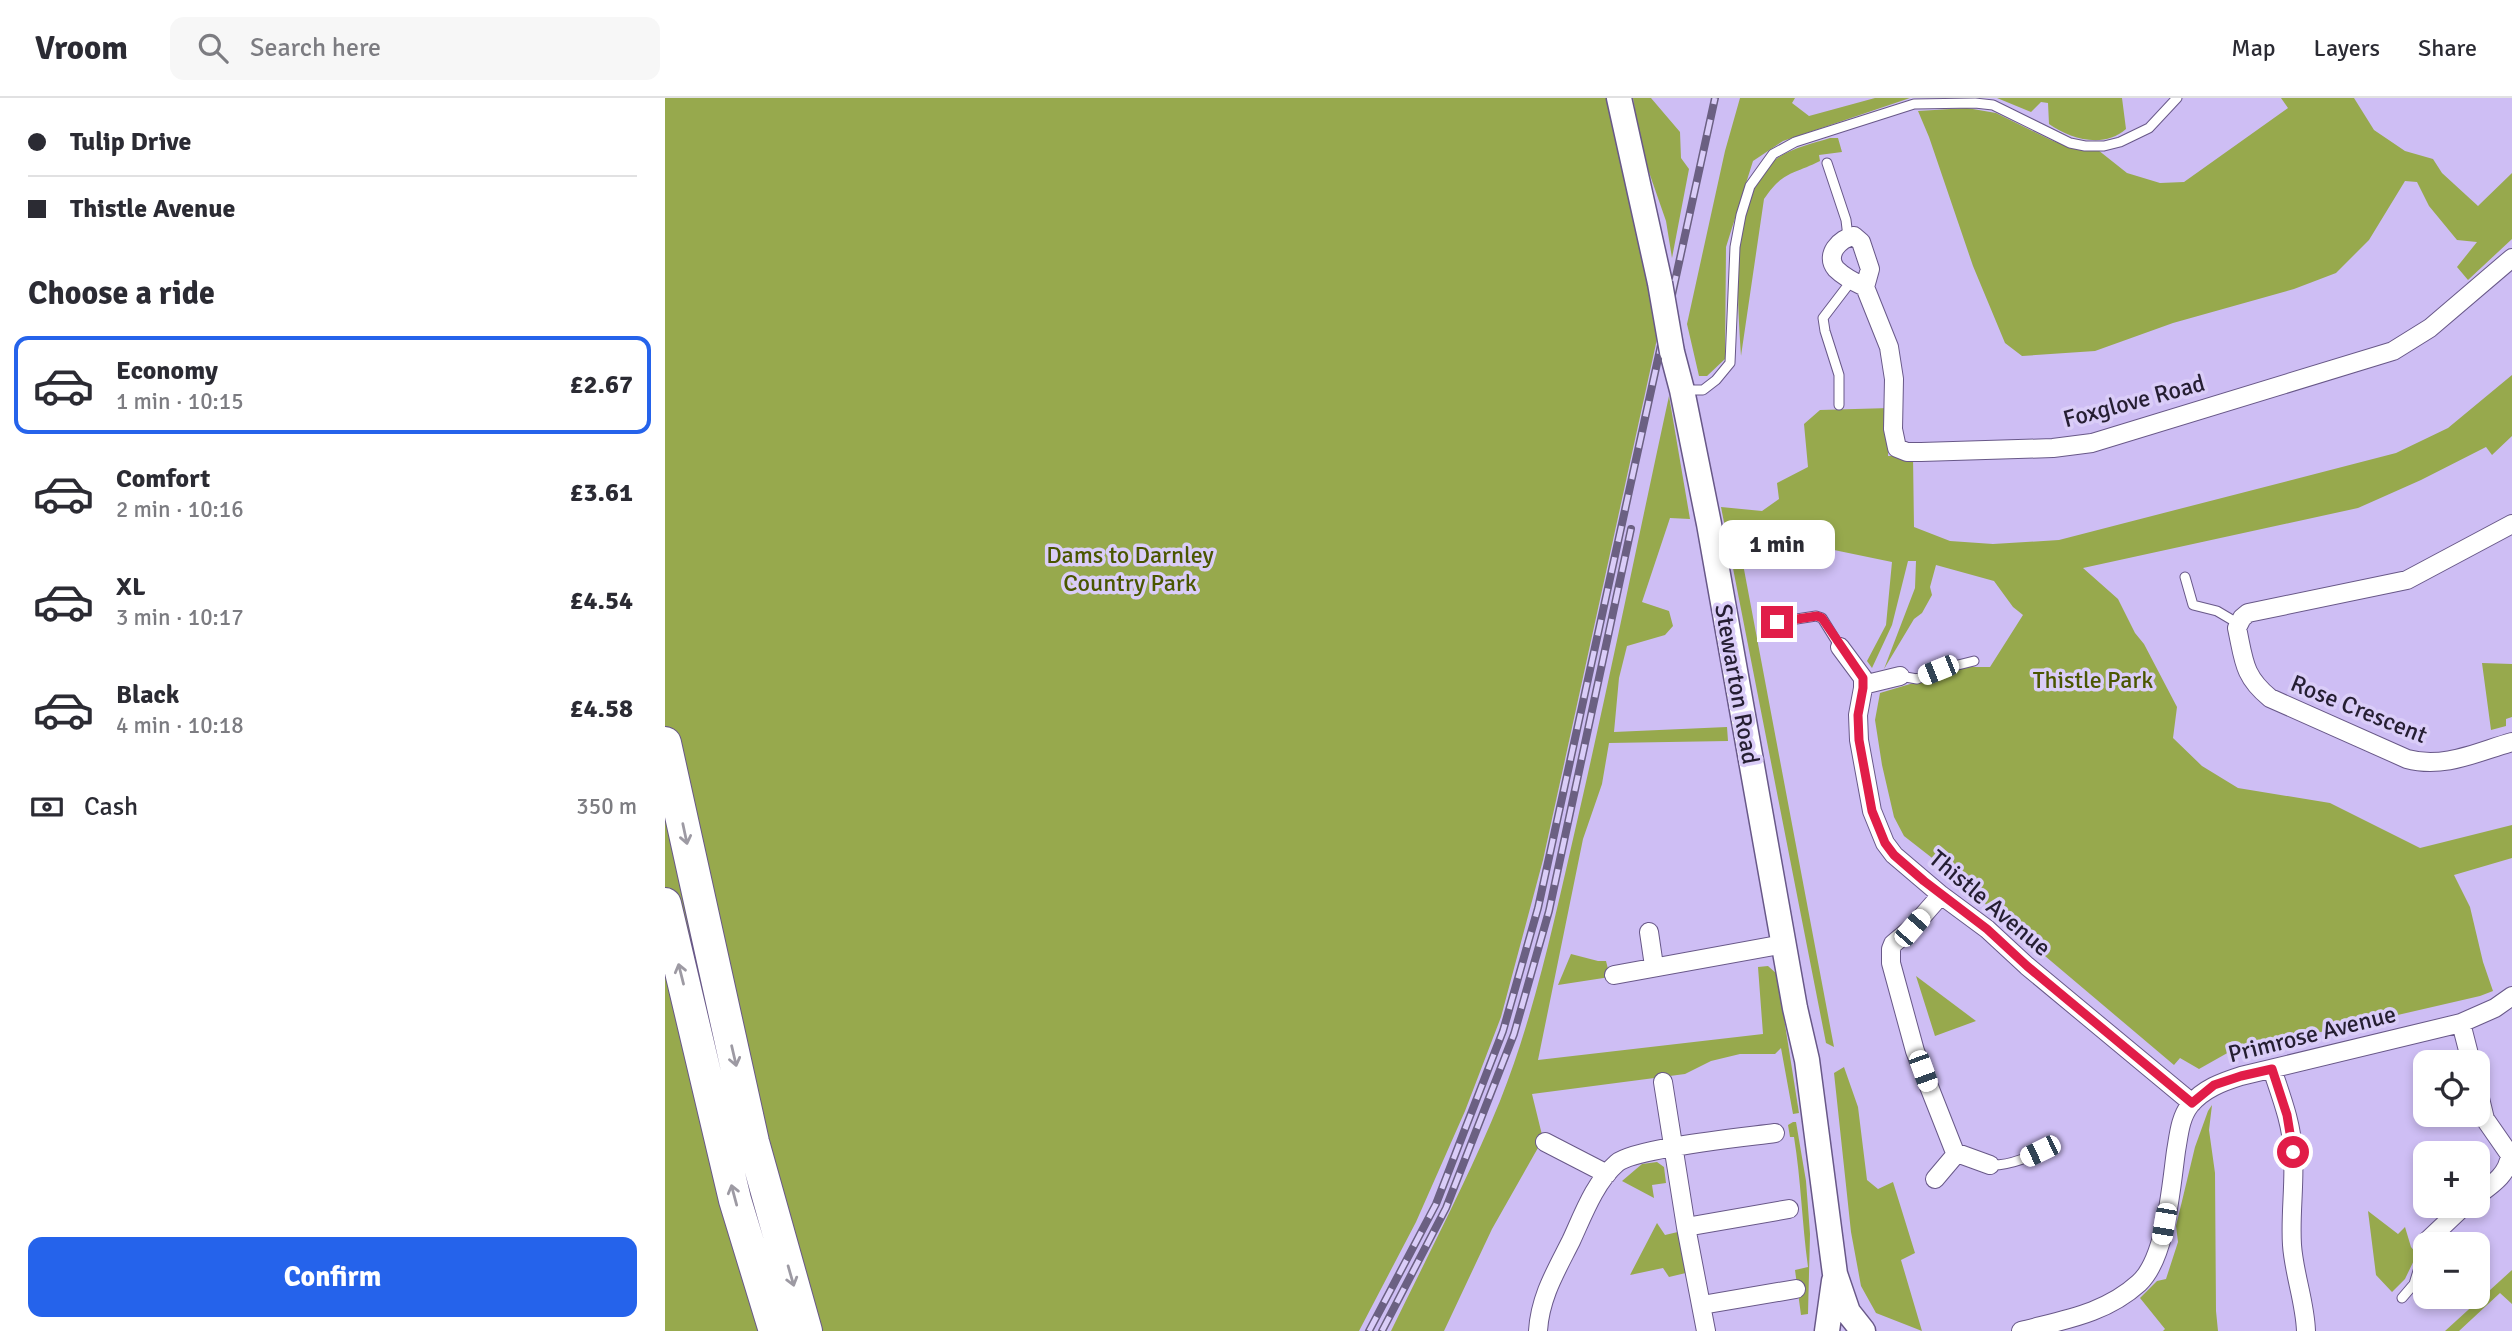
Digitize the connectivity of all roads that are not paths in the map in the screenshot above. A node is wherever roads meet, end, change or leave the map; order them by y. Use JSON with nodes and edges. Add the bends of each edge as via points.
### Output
{"nodes":[{"id":1,"x":1619,"y":98,"type":"edge"},
{"id":2,"x":2176,"y":98,"type":"edge"},
{"id":3,"x":1827,"y":163,"type":"dead end"},
{"id":4,"x":1848,"y":237,"type":"junction"},
{"id":5,"x":2512,"y":258,"type":"edge"},
{"id":6,"x":1858,"y":284,"type":"junction"},
{"id":7,"x":1682,"y":390,"type":"junction"},
{"id":8,"x":1839,"y":405,"type":"dead end"},
{"id":9,"x":2512,"y":524,"type":"edge"},
{"id":10,"x":2185,"y":577,"type":"dead end"},
{"id":11,"x":1777,"y":622,"type":"dead end"},
{"id":12,"x":2239,"y":624,"type":"junction"},
{"id":13,"x":1840,"y":647,"type":"joint"},
{"id":14,"x":1974,"y":661,"type":"dead end"},
{"id":15,"x":1900,"y":676,"type":"joint"},
{"id":16,"x":1863,"y":685,"type":"junction"},
{"id":17,"x":2512,"y":742,"type":"edge"},
{"id":18,"x":665,"y":743,"type":"edge"},
{"id":19,"x":1941,"y":895,"type":"junction"},
{"id":20,"x":665,"y":904,"type":"edge"},
{"id":21,"x":1649,"y":932,"type":"dead end"},
{"id":22,"x":1784,"y":944,"type":"junction"},
{"id":23,"x":1654,"y":967,"type":"junction"},
{"id":24,"x":1614,"y":975,"type":"dead end"},
{"id":25,"x":2512,"y":996,"type":"edge"},
{"id":26,"x":2461,"y":1023,"type":"junction"},
{"id":27,"x":2468,"y":1050,"type":"edge"},
{"id":28,"x":2272,"y":1069,"type":"junction"},
{"id":29,"x":1663,"y":1082,"type":"dead end"},
{"id":30,"x":2192,"y":1103,"type":"junction"},
{"id":31,"x":2490,"y":1126,"type":"edge"},
{"id":32,"x":1775,"y":1133,"type":"dead end"},
{"id":33,"x":1545,"y":1142,"type":"dead end"},
{"id":34,"x":2053,"y":1145,"type":"dead end"},
{"id":35,"x":1673,"y":1148,"type":"junction"},
{"id":36,"x":1957,"y":1153,"type":"junction"},
{"id":37,"x":2511,"y":1154,"type":"edge"},
{"id":38,"x":1990,"y":1165,"type":"joint"},
{"id":39,"x":1607,"y":1174,"type":"junction"},
{"id":40,"x":1935,"y":1179,"type":"dead end"},
{"id":41,"x":2490,"y":1186,"type":"edge"},
{"id":42,"x":1789,"y":1209,"type":"dead end"},
{"id":43,"x":2448,"y":1218,"type":"edge"},
{"id":44,"x":1686,"y":1227,"type":"junction"},
{"id":45,"x":2436,"y":1232,"type":"edge"},
{"id":46,"x":1835,"y":1274,"type":"junction"},
{"id":47,"x":2413,"y":1285,"type":"edge"},
{"id":48,"x":1796,"y":1289,"type":"dead end"},
{"id":49,"x":2402,"y":1298,"type":"dead end"},
{"id":50,"x":1702,"y":1305,"type":"junction"},
{"id":51,"x":775,"y":1331,"type":"edge"},
{"id":52,"x":806,"y":1331,"type":"edge"},
{"id":53,"x":1538,"y":1331,"type":"edge"},
{"id":54,"x":1706,"y":1331,"type":"edge"},
{"id":55,"x":1827,"y":1331,"type":"edge"},
{"id":56,"x":1863,"y":1331,"type":"edge"},
{"id":57,"x":2021,"y":1331,"type":"edge"},
{"id":58,"x":2306,"y":1331,"type":"edge"}],
"edges":[{"from":1,"to":7,"type":"main road","name":"Stewarton Road","bridge":true},
{"from":2,"to":7,"type":"lane","via":[[2149,128],[2104,146],[2070,143],[1993,105],[1914,104],[1795,142],[1773,154],[1749,186],[1741,215],[1735,247],[1730,363],[1703,390]]},
{"from":3,"to":4,"type":"lane"},
{"from":4,"to":6,"type":"street","name":"Foxglove Road","via":[[1861,242],[1870,269]]},
{"from":4,"to":6,"type":"street","name":"Foxglove Road","via":[[1838,243],[1832,262]]},
{"from":5,"to":6,"type":"street","name":"Foxglove Road","via":[[2430,328],[2393,351],[2092,443],[2053,448],[1921,452],[1897,448],[1889,347]]},
{"from":6,"to":8,"type":"lane","via":[[1823,318],[1839,375]]},
{"from":7,"to":22,"type":"main road","name":"Stewarton Road"},
{"from":9,"to":12,"type":"street","via":[[2407,580],[2248,613]]},
{"from":10,"to":12,"type":"lane","via":[[2193,605],[2217,611]]},
{"from":11,"to":13,"type":"lane","via":[[1817,616]]},
{"from":12,"to":17,"type":"street","name":"Rose Crescent","via":[[2252,682],[2292,710],[2424,764],[2443,763]]},
{"from":13,"to":16,"type":"street","via":[[1863,678]]},
{"from":14,"to":15,"type":"lane","via":[[1917,679]]},
{"from":15,"to":16,"type":"street"},
{"from":16,"to":19,"type":"street","name":"Thistle Avenue","via":[[1859,740],[1872,811],[1894,855]]},
{"from":18,"to":52,"type":"highway","one_way":true,"via":[[753,1142]]},
{"from":19,"to":30,"type":"street","name":"Thistle Avenue"},
{"from":19,"to":36,"type":"street","via":[[1893,944],[1891,963],[1916,1051]]},
{"from":51,"to":20,"type":"highway","one_way":true,"via":[[732,1189]]},
{"from":21,"to":23,"type":"street"},
{"from":22,"to":23,"type":"street"},
{"from":22,"to":46,"type":"main road","name":"Stewarton Road","via":[[1807,1060]]},
{"from":23,"to":24,"type":"street"},
{"from":25,"to":26,"type":"street","name":"Primrose Avenue"},
{"from":26,"to":27,"type":"street"},
{"from":26,"to":28,"type":"street","name":"Primrose Avenue"},
{"from":28,"to":30,"type":"street","name":"Primrose Avenue","via":[[2214,1085]]},
{"from":28,"to":58,"type":"street","via":[[2293,1152],[2291,1242]]},
{"from":29,"to":35,"type":"street"},
{"from":30,"to":57,"type":"street","via":[[2181,1122],[2159,1249],[2148,1272],[2126,1294],[2099,1310]]},
{"from":31,"to":37,"type":"street"},
{"from":32,"to":35,"type":"street"},
{"from":33,"to":39,"type":"street"},
{"from":34,"to":38,"type":"lane","via":[[2027,1157]]},
{"from":35,"to":39,"type":"street","via":[[1632,1155]]},
{"from":35,"to":44,"type":"street"},
{"from":36,"to":38,"type":"street"},
{"from":36,"to":40,"type":"street"},
{"from":37,"to":41,"type":"street","via":[[2509,1166]]},
{"from":39,"to":53,"type":"street","via":[[1543,1296]]},
{"from":42,"to":44,"type":"street"},
{"from":43,"to":45,"type":"street"},
{"from":44,"to":50,"type":"street"},
{"from":46,"to":55,"type":"main road","name":"Stewarton Road"},
{"from":46,"to":56,"type":"main road","name":"Stewarton Road","via":[[1848,1312]]},
{"from":47,"to":49,"type":"lane"},
{"from":48,"to":50,"type":"street"},
{"from":50,"to":54,"type":"street"}]}
